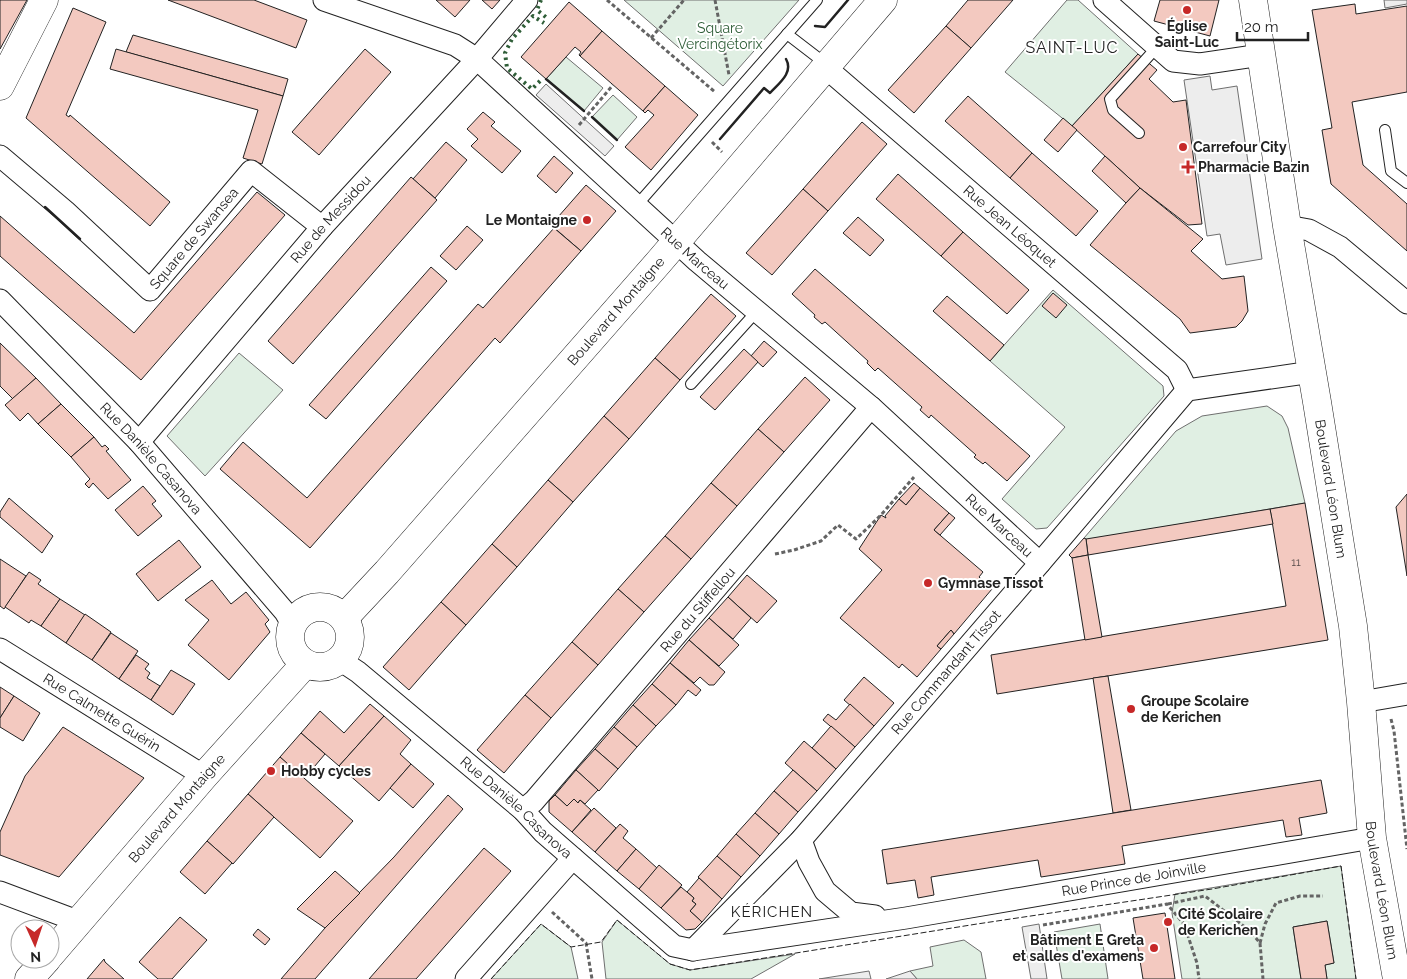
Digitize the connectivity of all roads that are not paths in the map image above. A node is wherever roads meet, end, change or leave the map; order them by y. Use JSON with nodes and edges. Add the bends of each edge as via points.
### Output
{"nodes":[{"id":1,"x":44,"y":0,"type":"edge"},
{"id":2,"x":324,"y":0,"type":"edge"},
{"id":3,"x":528,"y":0,"type":"edge"},
{"id":4,"x":817,"y":0,"type":"edge"},
{"id":5,"x":883,"y":0,"type":"edge"},
{"id":6,"x":1104,"y":0,"type":"edge"},
{"id":7,"x":1253,"y":0,"type":"edge"},
{"id":8,"x":787,"y":34,"type":"junction"},
{"id":9,"x":1157,"y":47,"type":"junction"},
{"id":10,"x":1261,"y":55,"type":"junction"},
{"id":11,"x":477,"y":59,"type":"junction"},
{"id":12,"x":826,"y":66,"type":"junction"},
{"id":13,"x":0,"y":86,"type":"edge"},
{"id":14,"x":1385,"y":130,"type":"dead end"},
{"id":15,"x":1139,"y":133,"type":"dead end"},
{"id":16,"x":0,"y":156,"type":"edge"},
{"id":17,"x":1407,"y":184,"type":"edge"},
{"id":18,"x":637,"y":206,"type":"junction"},
{"id":19,"x":1287,"y":226,"type":"junction"},
{"id":20,"x":322,"y":227,"type":"junction"},
{"id":21,"x":676,"y":242,"type":"junction"},
{"id":22,"x":0,"y":300,"type":"edge"},
{"id":23,"x":1407,"y":303,"type":"edge"},
{"id":24,"x":757,"y":311,"type":"junction"},
{"id":25,"x":1312,"y":372,"type":"junction"},
{"id":26,"x":691,"y":384,"type":"dead end"},
{"id":27,"x":1187,"y":390,"type":"junction"},
{"id":28,"x":871,"y":407,"type":"junction"},
{"id":29,"x":139,"y":442,"type":"junction"},
{"id":30,"x":1040,"y":563,"type":"junction"},
{"id":31,"x":344,"y":618,"type":"junction"},
{"id":32,"x":292,"y":624,"type":"junction"},
{"id":33,"x":0,"y":649,"type":"edge"},
{"id":34,"x":340,"y":660,"type":"junction"},
{"id":35,"x":305,"y":664,"type":"junction"},
{"id":36,"x":1407,"y":694,"type":"edge"},
{"id":37,"x":1361,"y":702,"type":"junction"},
{"id":38,"x":204,"y":776,"type":"junction"},
{"id":39,"x":523,"y":810,"type":"junction"},
{"id":40,"x":1372,"y":838,"type":"junction"},
{"id":41,"x":801,"y":840,"type":"junction"},
{"id":42,"x":573,"y":858,"type":"junction"},
{"id":43,"x":0,"y":892,"type":"edge"},
{"id":44,"x":895,"y":920,"type":"junction"},
{"id":45,"x":80,"y":922,"type":"junction"},
{"id":46,"x":60,"y":944,"type":"edge"},
{"id":47,"x":693,"y":950,"type":"junction"},
{"id":48,"x":38,"y":969,"type":"edge"},
{"id":49,"x":29,"y":979,"type":"edge"},
{"id":50,"x":466,"y":979,"type":"edge"},
{"id":51,"x":1397,"y":979,"type":"edge"}],
"edges":[{"from":1,"to":13,"type":"main road"},
{"from":2,"to":11,"type":"street","name":"Rue Marceau","via":[[455,45]]},
{"from":3,"to":11,"type":"street","name":"Rue de Messidou"},
{"from":4,"to":8,"type":"lane"},
{"from":5,"to":12,"type":"main road","name":"Boulevard Montaigne"},
{"from":6,"to":9,"type":"street"},
{"from":7,"to":10,"type":"main road","name":"Boulevard Léon Blum"},
{"from":8,"to":12,"type":"lane"},
{"from":8,"to":18,"type":"lane"},
{"from":9,"to":10,"type":"street","via":[[1173,61],[1200,64]]},
{"from":9,"to":15,"type":"lane","via":[[1110,99],[1113,110]]},
{"from":10,"to":19,"type":"main road","name":"Boulevard Léon Blum"},
{"from":11,"to":18,"type":"street","name":"Rue Marceau"},
{"from":11,"to":20,"type":"street","name":"Rue de Messidou"},
{"from":12,"to":21,"type":"main road","name":"Boulevard Montaigne"},
{"from":12,"to":27,"type":"street","name":"Rue Jean Léoquet","via":[[1177,370]]},
{"from":14,"to":17,"type":"lane","via":[[1391,171]]},
{"from":16,"to":20,"type":"street","name":"Square de Swansea","via":[[150,290],[251,171]]},
{"from":18,"to":21,"type":"street","name":"Rue Marceau"},
{"from":19,"to":23,"type":"street","via":[[1309,230],[1340,247]]},
{"from":19,"to":25,"type":"main road","name":"Boulevard Léon Blum"},
{"from":20,"to":29,"type":"street","name":"Rue de Messidou"},
{"from":21,"to":24,"type":"street","name":"Rue Marceau"},
{"from":21,"to":31,"type":"main road","name":"Boulevard Montaigne"},
{"from":22,"to":29,"type":"street","name":"Rue Danièle Casanova"},
{"from":24,"to":26,"type":"lane"},
{"from":24,"to":28,"type":"street","name":"Rue Marceau"},
{"from":25,"to":27,"type":"street"},
{"from":25,"to":37,"type":"main road","name":"Boulevard Léon Blum","via":[[1353,626]]},
{"from":27,"to":30,"type":"street","name":"Rue Commandant Tissot"},
{"from":28,"to":30,"type":"street","name":"Rue Marceau"},
{"from":28,"to":39,"type":"street","name":"Rue du Stiffellou"},
{"from":29,"to":32,"type":"street","name":"Rue Danièle Casanova"},
{"from":30,"to":41,"type":"street","name":"Rue Commandant Tissot"},
{"from":31,"to":32,"type":"main road","via":[[327,608],[316,607],[306,609]]},
{"from":31,"to":34,"type":"main road","via":[[350,640]]},
{"from":32,"to":35,"type":"main road","via":[[289,639],[293,654]]},
{"from":33,"to":38,"type":"street","name":"Rue Calmette Guérin"},
{"from":34,"to":35,"type":"main road","via":[[316,668]]},
{"from":34,"to":39,"type":"street","name":"Rue Danièle Casanova","via":[[366,678]]},
{"from":35,"to":38,"type":"main road","name":"Boulevard Montaigne"},
{"from":36,"to":37,"type":"street"},
{"from":37,"to":40,"type":"main road","name":"Boulevard Léon Blum"},
{"from":38,"to":45,"type":"main road","name":"Boulevard Montaigne"},
{"from":39,"to":42,"type":"street","name":"Rue Danièle Casanova"},
{"from":40,"to":44,"type":"street","name":"Rue Prince de Joinville"},
{"from":40,"to":51,"type":"main road","name":"Boulevard Léon Blum"},
{"from":41,"to":44,"type":"street","name":"Rue Prince de Joinville","via":[[825,891],[851,913]]},
{"from":41,"to":47,"type":"street","name":"Rue Commandant Tissot"},
{"from":42,"to":47,"type":"street","name":"Rue Danièle Casanova","via":[[674,946]]},
{"from":42,"to":50,"type":"street"},
{"from":43,"to":45,"type":"street"},
{"from":44,"to":47,"type":"street","name":"Rue Prince de Joinville"},
{"from":45,"to":46,"type":"main road","name":"Boulevard Montaigne"},
{"from":48,"to":49,"type":"main road"}]}
